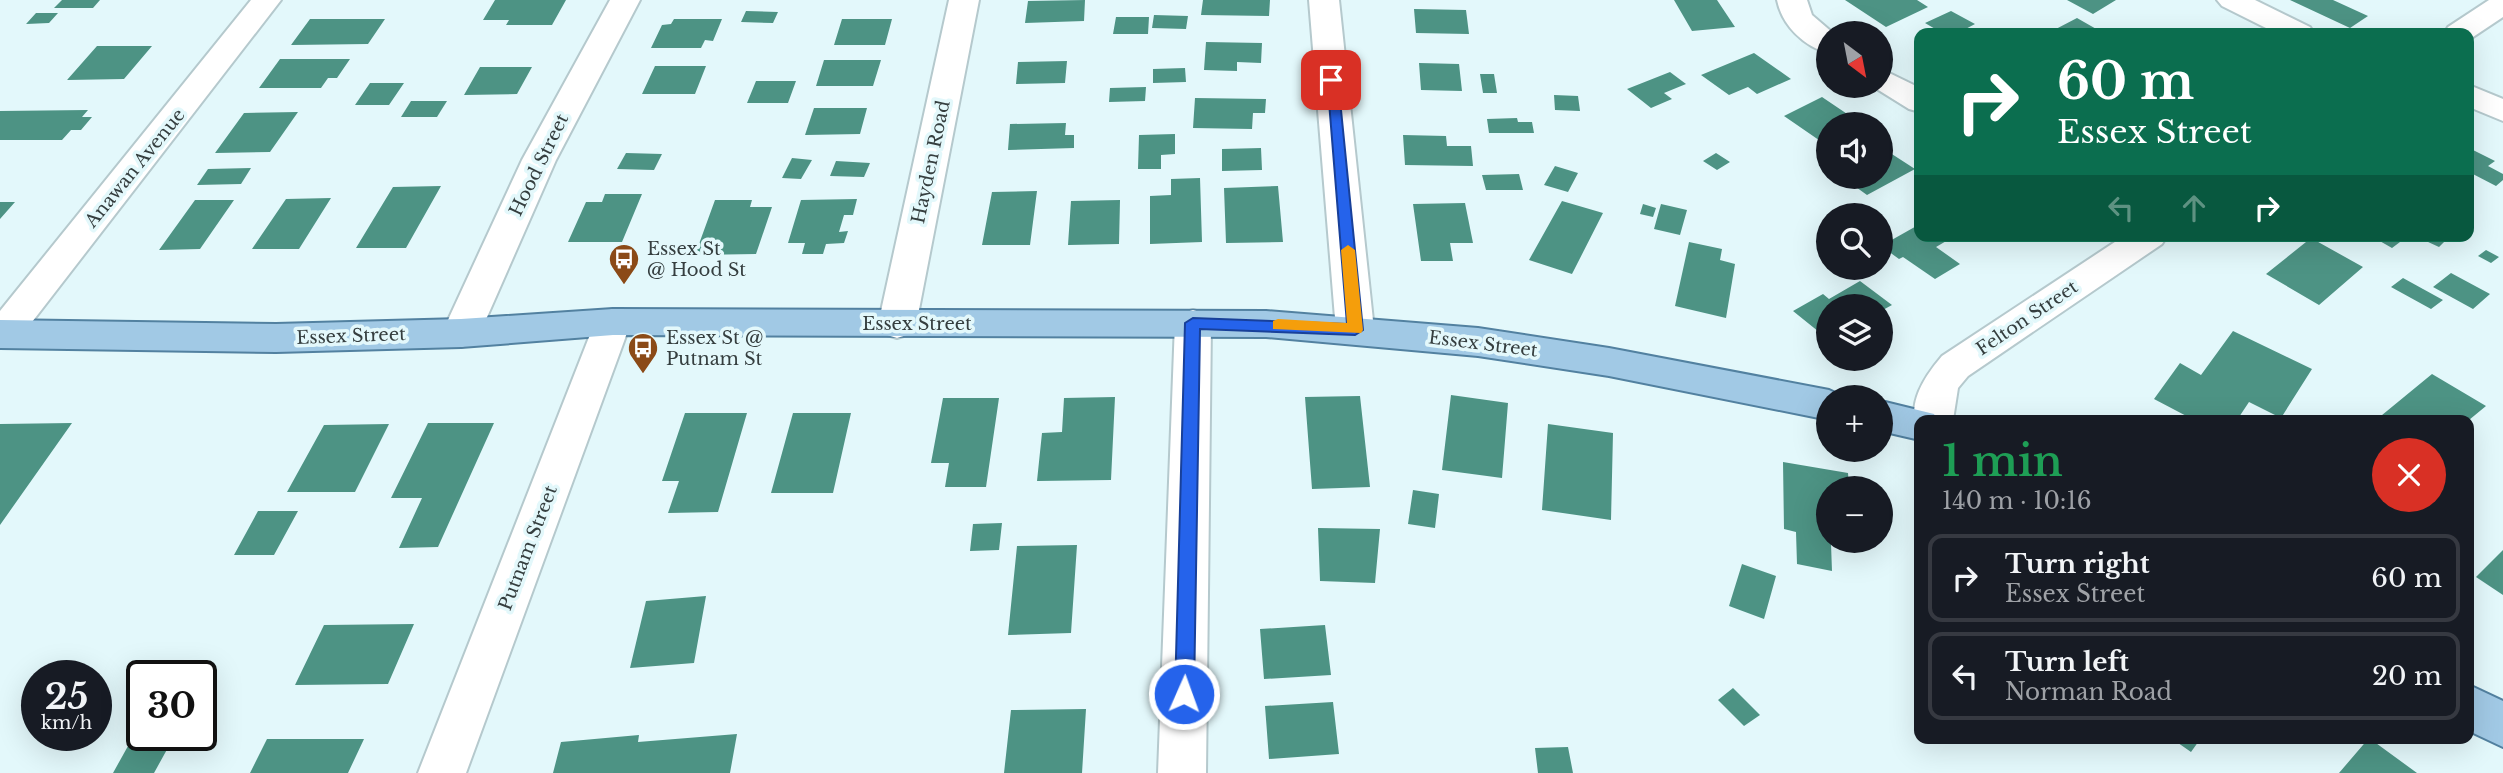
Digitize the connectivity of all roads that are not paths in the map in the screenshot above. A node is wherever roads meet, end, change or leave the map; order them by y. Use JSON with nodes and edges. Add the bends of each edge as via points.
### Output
{"nodes":[{"id":1,"x":266,"y":0,"type":"edge"},
{"id":2,"x":625,"y":0,"type":"edge"},
{"id":3,"x":964,"y":0,"type":"edge"},
{"id":4,"x":1324,"y":0,"type":"edge"},
{"id":5,"x":1792,"y":0,"type":"edge"},
{"id":6,"x":2232,"y":0,"type":"edge"},
{"id":7,"x":2502,"y":2,"type":"edge"},
{"id":8,"x":2289,"y":28,"type":"edge"},
{"id":9,"x":2466,"y":28,"type":"edge"},
{"id":10,"x":1816,"y":34,"type":"edge"},
{"id":11,"x":1894,"y":86,"type":"edge"},
{"id":12,"x":2474,"y":97,"type":"edge"},
{"id":13,"x":1914,"y":98,"type":"edge"},
{"id":14,"x":2503,"y":111,"type":"edge"},
{"id":15,"x":2136,"y":242,"type":"edge"},
{"id":16,"x":613,"y":322,"type":"junction"},
{"id":17,"x":1193,"y":323,"type":"junction"},
{"id":18,"x":897,"y":325,"type":"junction"},
{"id":19,"x":1355,"y":330,"type":"junction"},
{"id":20,"x":461,"y":333,"type":"junction"},
{"id":21,"x":1,"y":334,"type":"edge"},
{"id":22,"x":1816,"y":403,"type":"edge"},
{"id":23,"x":1934,"y":415,"type":"edge"},
{"id":24,"x":1893,"y":419,"type":"edge"},
{"id":25,"x":1914,"y":424,"type":"edge"},
{"id":26,"x":2474,"y":709,"type":"edge"},
{"id":27,"x":2503,"y":726,"type":"edge"},
{"id":28,"x":442,"y":773,"type":"edge"},
{"id":29,"x":1182,"y":773,"type":"edge"}],
"edges":[{"from":1,"to":21,"type":"street","name":"Anawan Avenue"},
{"from":2,"to":20,"type":"street","name":"Hood Street","via":[[539,160]]},
{"from":3,"to":18,"type":"street","name":"Hayden Road"},
{"from":4,"to":19,"type":"street"},
{"from":5,"to":10,"type":"street","via":[[1801,22]]},
{"from":6,"to":8,"type":"street"},
{"from":7,"to":9,"type":"street"},
{"from":11,"to":13,"type":"street"},
{"from":12,"to":14,"type":"street"},
{"from":15,"to":23,"type":"street","name":"Felton Street","via":[[1955,366],[1940,384]]},
{"from":16,"to":18,"type":"main road","name":"Essex Street"},
{"from":16,"to":20,"type":"main road","name":"Essex Street"},
{"from":16,"to":28,"type":"street","name":"Putnam Street"},
{"from":17,"to":18,"type":"main road","name":"Essex Street"},
{"from":17,"to":19,"type":"main road","name":"Essex Street"},
{"from":17,"to":29,"type":"street"},
{"from":19,"to":22,"type":"main road","name":"Essex Street","via":[[1544,351]]},
{"from":20,"to":21,"type":"main road","name":"Essex Street","via":[[275,338]]},
{"from":24,"to":25,"type":"main road"},
{"from":26,"to":27,"type":"main road"}]}
